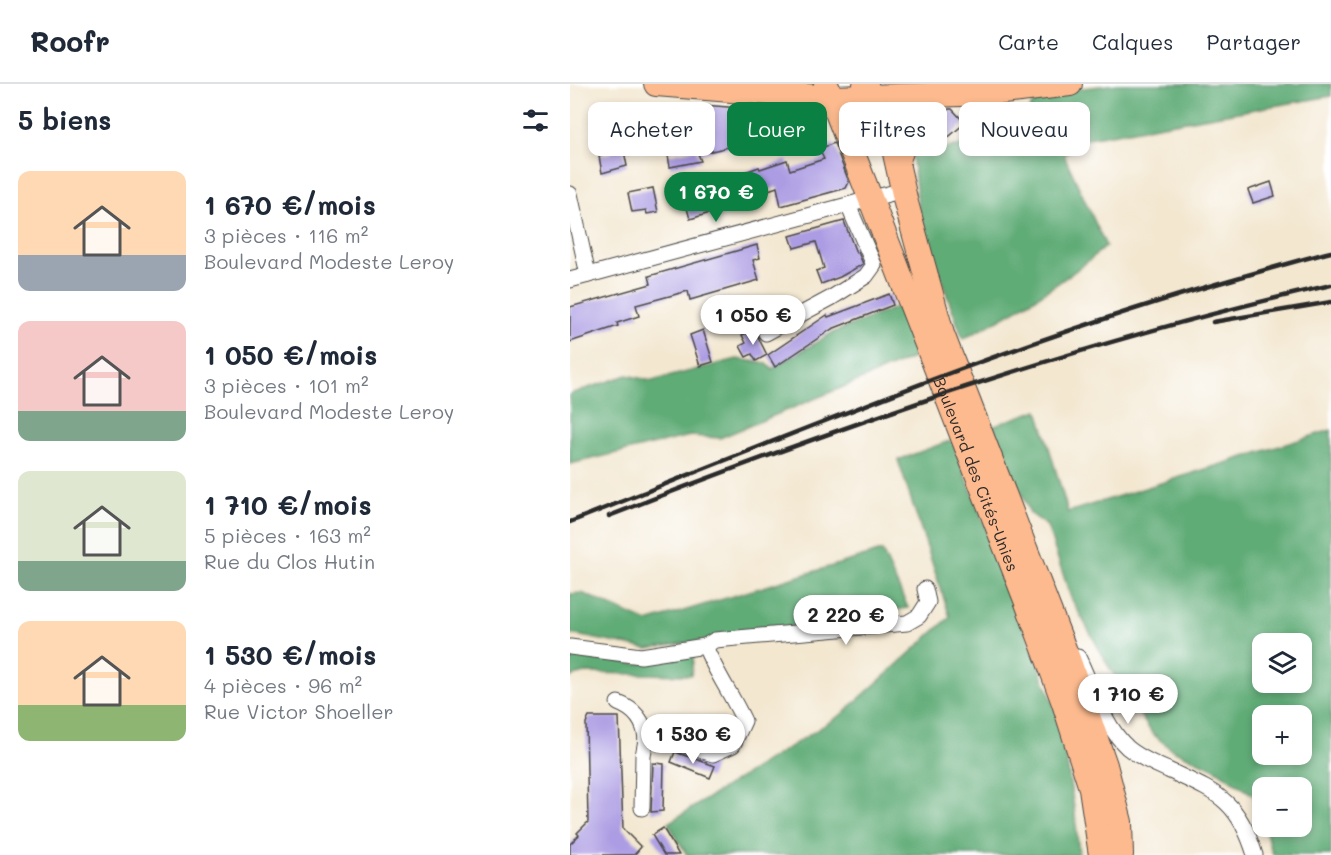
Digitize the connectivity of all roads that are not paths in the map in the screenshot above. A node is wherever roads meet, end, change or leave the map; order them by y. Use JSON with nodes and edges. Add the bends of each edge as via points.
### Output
{"nodes":[{"id":1,"x":656,"y":84,"type":"edge"},
{"id":2,"x":1070,"y":84,"type":"edge"},
{"id":3,"x":933,"y":90,"type":"edge"},
{"id":4,"x":847,"y":94,"type":"edge"},
{"id":5,"x":898,"y":161,"type":"junction"},
{"id":6,"x":903,"y":190,"type":"junction"},
{"id":7,"x":570,"y":194,"type":"edge"},
{"id":8,"x":871,"y":199,"type":"junction"},
{"id":9,"x":848,"y":205,"type":"junction"},
{"id":10,"x":588,"y":275,"type":"junction"},
{"id":11,"x":570,"y":280,"type":"edge"},
{"id":12,"x":766,"y":333,"type":"dead end"},
{"id":13,"x":1027,"y":553,"type":"junction"},
{"id":14,"x":925,"y":589,"type":"dead end"},
{"id":15,"x":705,"y":646,"type":"junction"},
{"id":16,"x":570,"y":647,"type":"edge"},
{"id":17,"x":618,"y":703,"type":"dead end"},
{"id":18,"x":646,"y":740,"type":"junction"},
{"id":19,"x":642,"y":808,"type":"dead end"},
{"id":20,"x":1101,"y":855,"type":"edge"},
{"id":21,"x":1121,"y":855,"type":"edge"},
{"id":22,"x":1255,"y":855,"type":"edge"}],
"edges":[{"from":1,"to":4,"type":"main road","via":[[770,94]]},
{"from":2,"to":3,"type":"main road","via":[[994,93]]},
{"from":3,"to":4,"type":"main road"},
{"from":3,"to":5,"type":"main road","via":[[907,132]]},
{"from":4,"to":5,"type":"main road","name":"Boulevard des Cités-Unies","via":[[890,131]]},
{"from":4,"to":8,"type":"main road","name":"Boulevard des Cités-Unies"},
{"from":5,"to":6,"type":"main road","name":"Boulevard des Cités-Unies"},
{"from":6,"to":8,"type":"street"},
{"from":6,"to":13,"type":"main road","name":"Boulevard des Cités-Unies","via":[[942,334]]},
{"from":7,"to":10,"type":"street"},
{"from":8,"to":9,"type":"street"},
{"from":8,"to":20,"type":"main road","name":"Boulevard des Cités-Unies","via":[[1060,693],[1091,788]]},
{"from":9,"to":10,"type":"street"},
{"from":9,"to":12,"type":"street","via":[[874,264],[866,276]]},
{"from":10,"to":11,"type":"street"},
{"from":13,"to":21,"type":"main road","name":"Boulevard des Cités-Unies","via":[[1105,765],[1120,822]]},
{"from":13,"to":22,"type":"street","via":[[1114,734],[1152,763],[1215,792],[1240,818]]},
{"from":14,"to":15,"type":"street","via":[[928,602],[919,616],[907,623],[715,640]]},
{"from":15,"to":16,"type":"street","via":[[640,656]]},
{"from":15,"to":18,"type":"street","via":[[715,672],[744,721],[733,745],[713,754],[663,738]]},
{"from":17,"to":18,"type":"street","via":[[630,707],[638,717]]},
{"from":18,"to":19,"type":"street"}]}
